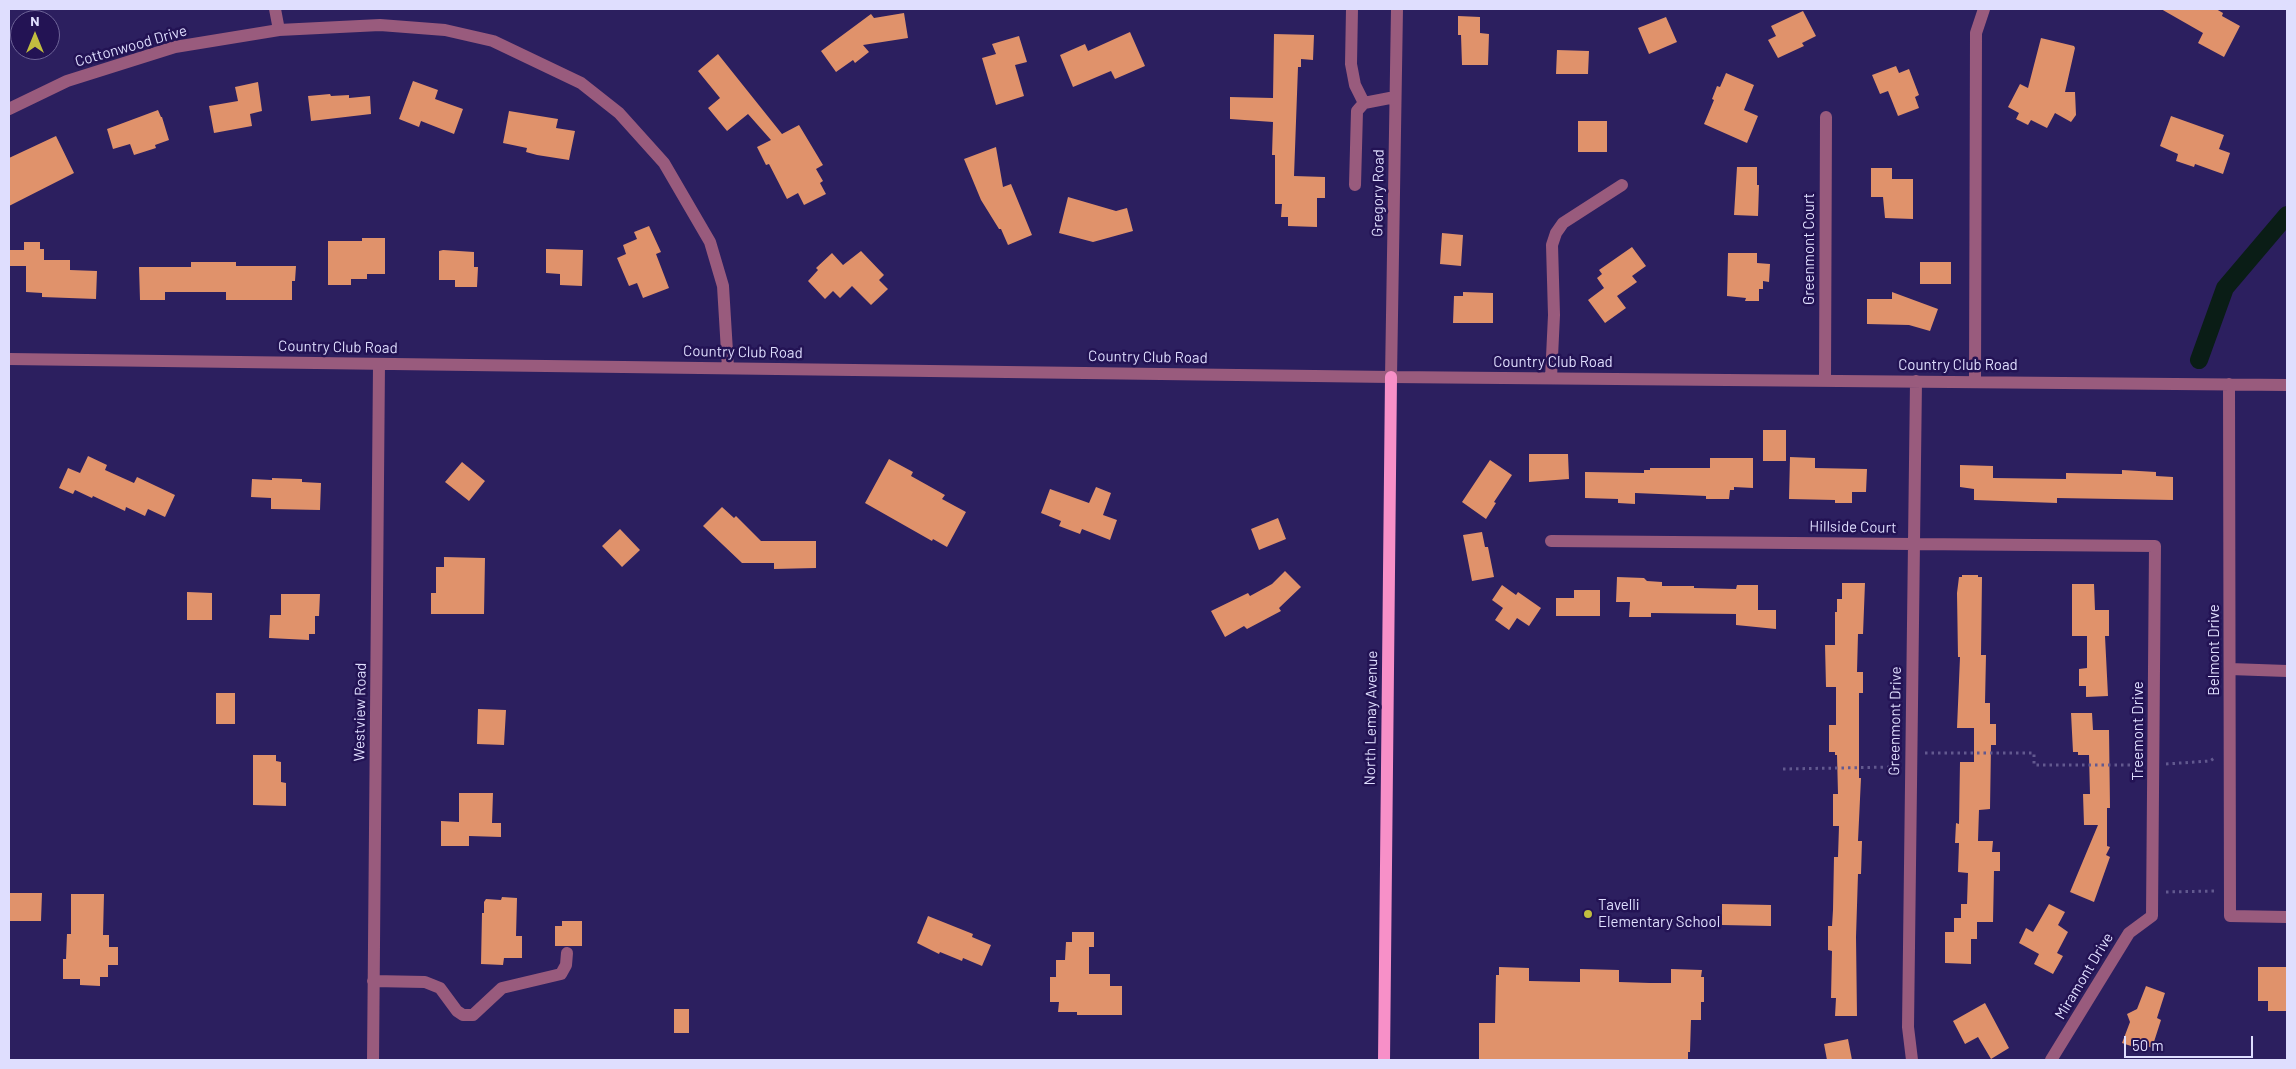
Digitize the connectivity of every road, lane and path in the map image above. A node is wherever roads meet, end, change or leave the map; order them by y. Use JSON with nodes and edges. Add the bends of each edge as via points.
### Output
{"nodes":[{"id":1,"x":275,"y":9,"type":"edge"},
{"id":2,"x":1352,"y":9,"type":"edge"},
{"id":3,"x":1397,"y":9,"type":"edge"},
{"id":4,"x":1984,"y":9,"type":"edge"},
{"id":5,"x":278,"y":30,"type":"junction"},
{"id":6,"x":1395,"y":96,"type":"junction"},
{"id":7,"x":1364,"y":103,"type":"junction"},
{"id":8,"x":9,"y":109,"type":"edge"},
{"id":9,"x":1826,"y":117,"type":"dead end"},
{"id":10,"x":1622,"y":185,"type":"dead end"},
{"id":11,"x":1355,"y":186,"type":"dead end"},
{"id":12,"x":9,"y":359,"type":"edge"},
{"id":13,"x":379,"y":364,"type":"junction"},
{"id":14,"x":728,"y":368,"type":"junction"},
{"id":15,"x":1391,"y":377,"type":"junction"},
{"id":16,"x":1551,"y":378,"type":"junction"},
{"id":17,"x":1825,"y":381,"type":"junction"},
{"id":18,"x":1916,"y":381,"type":"junction"},
{"id":19,"x":1975,"y":382,"type":"junction"},
{"id":20,"x":2229,"y":384,"type":"junction"},
{"id":21,"x":2287,"y":384,"type":"edge"},
{"id":22,"x":1551,"y":541,"type":"dead end"},
{"id":23,"x":1914,"y":544,"type":"junction"},
{"id":24,"x":2155,"y":546,"type":"joint"},
{"id":25,"x":2230,"y":669,"type":"junction"},
{"id":26,"x":2287,"y":671,"type":"edge"},
{"id":27,"x":2230,"y":748,"type":"junction"},
{"id":28,"x":1911,"y":752,"type":"junction"},
{"id":29,"x":2154,"y":765,"type":"junction"},
{"id":30,"x":1783,"y":769,"type":"dead end"},
{"id":31,"x":2230,"y":891,"type":"junction"},
{"id":32,"x":2153,"y":892,"type":"junction"},
{"id":33,"x":2152,"y":916,"type":"joint"},
{"id":34,"x":2287,"y":917,"type":"edge"},
{"id":35,"x":566,"y":953,"type":"dead end"},
{"id":36,"x":373,"y":981,"type":"junction"},
{"id":37,"x":373,"y":1060,"type":"edge"},
{"id":38,"x":1384,"y":1060,"type":"edge"},
{"id":39,"x":1912,"y":1060,"type":"edge"},
{"id":40,"x":2051,"y":1060,"type":"edge"}],
"edges":[{"from":1,"to":5,"type":"street"},
{"from":2,"to":7,"type":"street","via":[[1351,64],[1355,85]]},
{"from":3,"to":6,"type":"street","name":"Gregory Road"},
{"from":4,"to":19,"type":"street","via":[[1976,33]]},
{"from":5,"to":8,"type":"street","name":"Cottonwood Drive","via":[[175,47],[67,81]]},
{"from":5,"to":14,"type":"street","name":"Cottonwood Drive","via":[[380,25],[445,30],[493,40],[581,83],[619,113],[664,163],[710,242],[723,286]]},
{"from":6,"to":7,"type":"street"},
{"from":6,"to":15,"type":"street","name":"Gregory Road"},
{"from":7,"to":11,"type":"street","via":[[1357,111]]},
{"from":9,"to":17,"type":"street","name":"Greenmont Court"},
{"from":10,"to":16,"type":"street","via":[[1563,223],[1556,233],[1552,245],[1554,315]]},
{"from":12,"to":13,"type":"street","name":"Country Club Road"},
{"from":13,"to":14,"type":"street","name":"Country Club Road"},
{"from":13,"to":36,"type":"street","name":"Westview Road"},
{"from":14,"to":15,"type":"street","name":"Country Club Road"},
{"from":15,"to":16,"type":"street","name":"Country Club Road"},
{"from":15,"to":38,"type":"main road","name":"North Lemay Avenue"},
{"from":16,"to":17,"type":"street","name":"Country Club Road"},
{"from":17,"to":18,"type":"street","name":"Country Club Road"},
{"from":18,"to":19,"type":"street","name":"Country Club Road"},
{"from":18,"to":23,"type":"street","name":"Greenmont Drive"},
{"from":19,"to":20,"type":"street","name":"Country Club Road"},
{"from":20,"to":21,"type":"street","name":"Country Club Road"},
{"from":20,"to":25,"type":"street","name":"Belmont Drive"},
{"from":22,"to":23,"type":"street","name":"Hillside Court"},
{"from":23,"to":24,"type":"street","name":"Hillside Court"},
{"from":23,"to":28,"type":"street","name":"Greenmont Drive"},
{"from":24,"to":29,"type":"street","name":"Treemont Drive"},
{"from":25,"to":26,"type":"street"},
{"from":25,"to":27,"type":"street","name":"Belmont Drive"},
{"from":27,"to":29,"type":"path","via":[[2210,761]]},
{"from":27,"to":31,"type":"street","name":"Belmont Drive"},
{"from":28,"to":29,"type":"path","via":[[2034,753],[2034,766]]},
{"from":28,"to":30,"type":"path","via":[[1894,767]]},
{"from":28,"to":39,"type":"street","name":"Greenmont Drive","via":[[1908,1027]]},
{"from":29,"to":32,"type":"street","name":"Treemont Drive"},
{"from":31,"to":32,"type":"path"},
{"from":31,"to":34,"type":"street","name":"Belmont Drive","via":[[2230,916]]},
{"from":32,"to":33,"type":"street","name":"Treemont Drive"},
{"from":33,"to":40,"type":"street","name":"Miramont Drive","via":[[2129,933]]},
{"from":35,"to":36,"type":"street","via":[[566,965],[561,974],[502,988],[473,1015],[463,1015],[440,988],[425,982]]},
{"from":36,"to":37,"type":"street","name":"Westview Road"}]}
